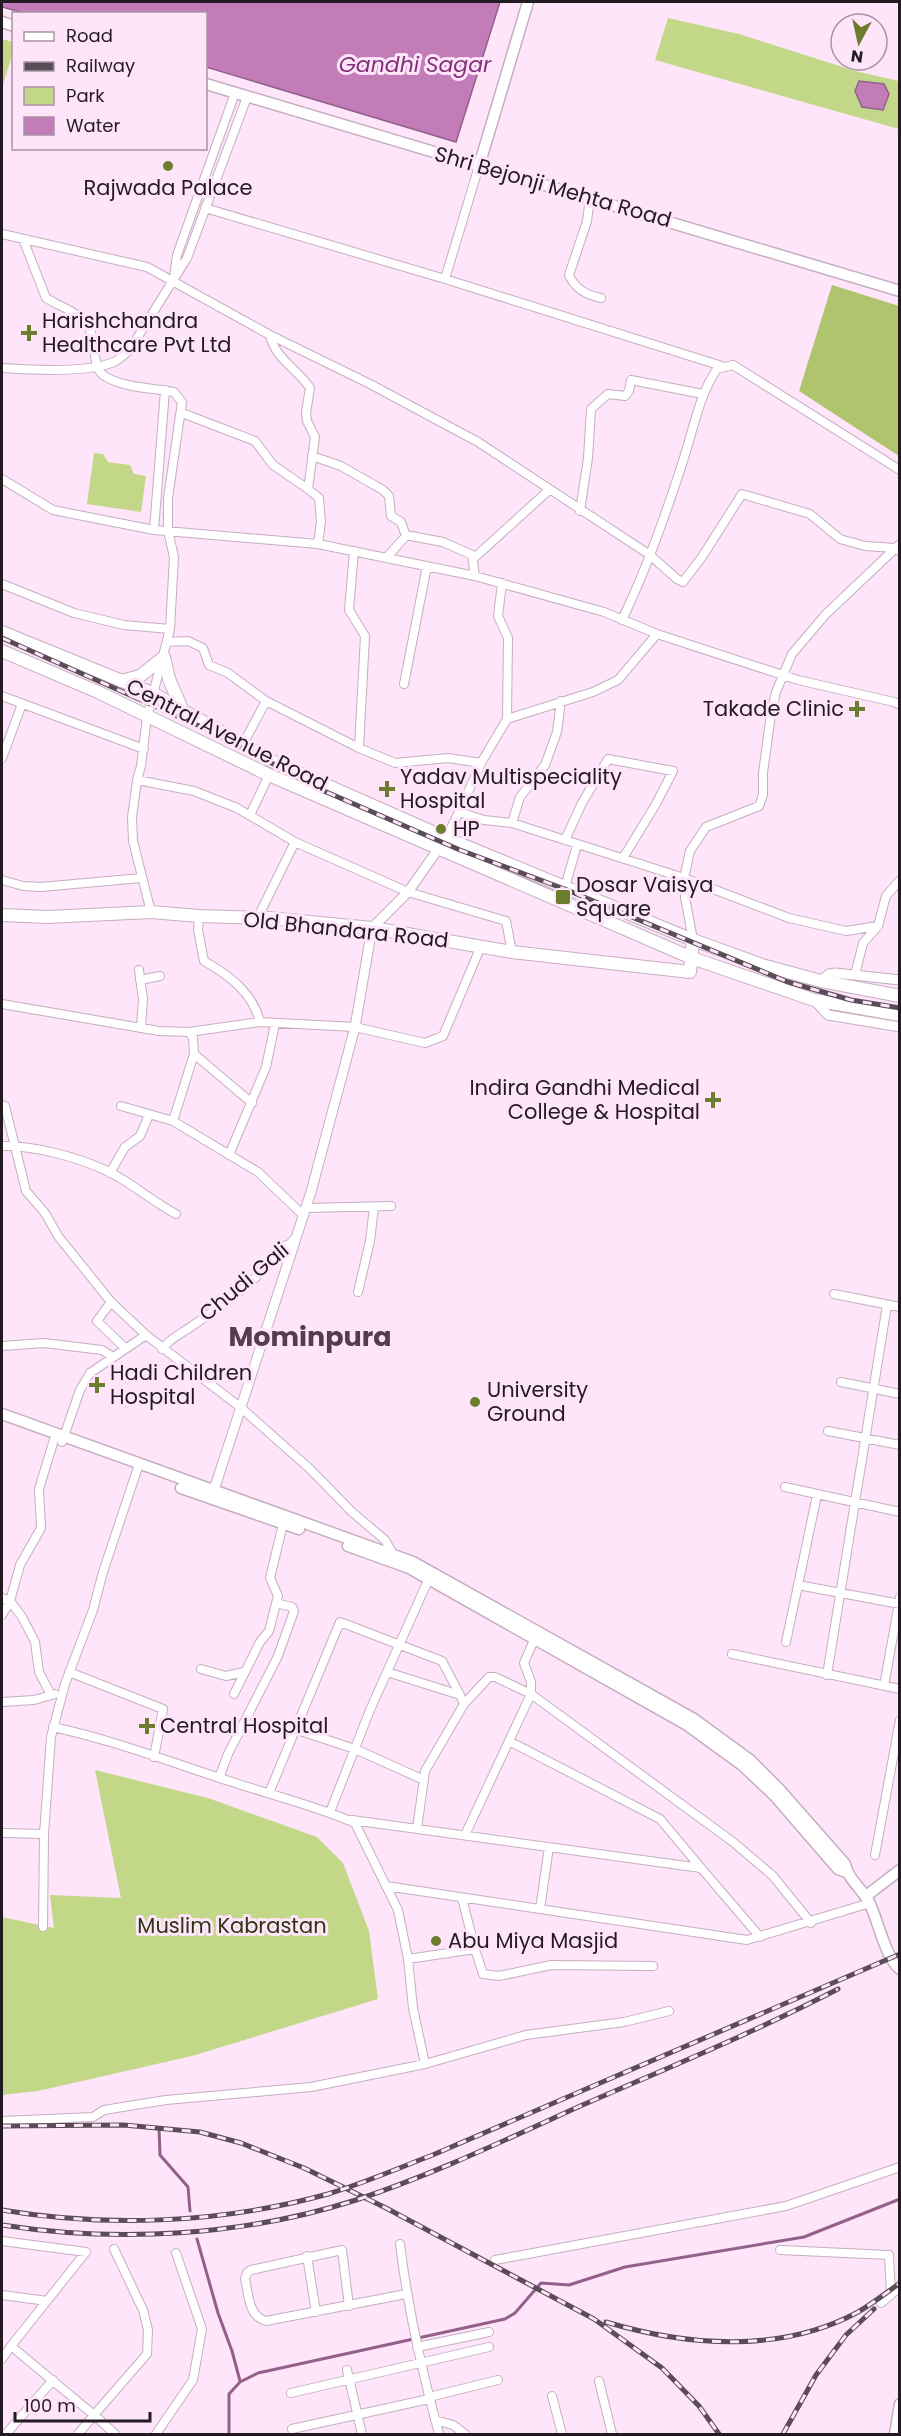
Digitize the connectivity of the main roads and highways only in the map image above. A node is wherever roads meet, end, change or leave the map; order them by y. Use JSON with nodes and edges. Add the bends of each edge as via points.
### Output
{"nodes":[{"id":1,"x":528,"y":2,"type":"edge"},
{"id":2,"x":207,"y":84,"type":"edge"},
{"id":3,"x":479,"y":166,"type":"junction"},
{"id":4,"x":900,"y":291,"type":"edge"},
{"id":5,"x":2,"y":632,"type":"edge"},
{"id":6,"x":2,"y":651,"type":"edge"},
{"id":7,"x":121,"y":681,"type":"junction"},
{"id":8,"x":182,"y":709,"type":"junction"},
{"id":9,"x":2,"y":915,"type":"edge"},
{"id":10,"x":693,"y":940,"type":"junction"},
{"id":11,"x":692,"y":958,"type":"junction"},
{"id":12,"x":900,"y":996,"type":"edge"},
{"id":13,"x":900,"y":1015,"type":"edge"},
{"id":14,"x":2,"y":1414,"type":"edge"},
{"id":15,"x":2,"y":1420,"type":"edge"},
{"id":16,"x":59,"y":1437,"type":"junction"},
{"id":17,"x":284,"y":1520,"type":"junction"},
{"id":18,"x":430,"y":1576,"type":"junction"},
{"id":19,"x":580,"y":1660,"type":"junction"},
{"id":20,"x":900,"y":1870,"type":"edge"},
{"id":21,"x":868,"y":1900,"type":"junction"},
{"id":22,"x":899,"y":1968,"type":"edge"},
{"id":23,"x":900,"y":2404,"type":"edge"},
{"id":24,"x":896,"y":2434,"type":"edge"}],
"edges":[{"from":1,"to":3,"type":"main road"},
{"from":2,"to":3,"type":"main road","name":"Shri Bejonji Mehta Road"},
{"from":3,"to":4,"type":"main road","name":"Shri Bejonji Mehta Road"},
{"from":5,"to":7,"type":"main road","name":"Central Avenue Road"},
{"from":6,"to":11,"type":"main road","name":"Central Avenue Road","via":[[98,692],[269,775]]},
{"from":7,"to":8,"type":"main road","name":"Central Avenue Road"},
{"from":7,"to":8,"type":"main road","via":[[140,676],[164,657]]},
{"from":8,"to":10,"type":"main road","name":"Central Avenue Road","via":[[274,762]]},
{"from":9,"to":11,"type":"main road","name":"Old Bhandara Road","via":[[151,912],[258,917],[372,928],[513,951],[690,972]]},
{"from":10,"to":11,"type":"main road"},
{"from":10,"to":12,"type":"main road","name":"Central Avenue Road","via":[[821,981]]},
{"from":11,"to":13,"type":"main road","name":"Central Avenue Road","via":[[814,1000]]},
{"from":14,"to":16,"type":"main road"},
{"from":15,"to":16,"type":"main road"},
{"from":16,"to":17,"type":"main road"},
{"from":17,"to":18,"type":"main road"},
{"from":17,"to":18,"type":"main road","via":[[393,1554]]},
{"from":18,"to":19,"type":"main road"},
{"from":18,"to":19,"type":"main road","via":[[534,1640]]},
{"from":19,"to":21,"type":"main road","via":[[687,1725],[742,1765],[774,1795],[838,1869],[846,1872]]},
{"from":20,"to":21,"type":"main road"},
{"from":21,"to":22,"type":"main road"},
{"from":23,"to":24,"type":"main road"}]}
